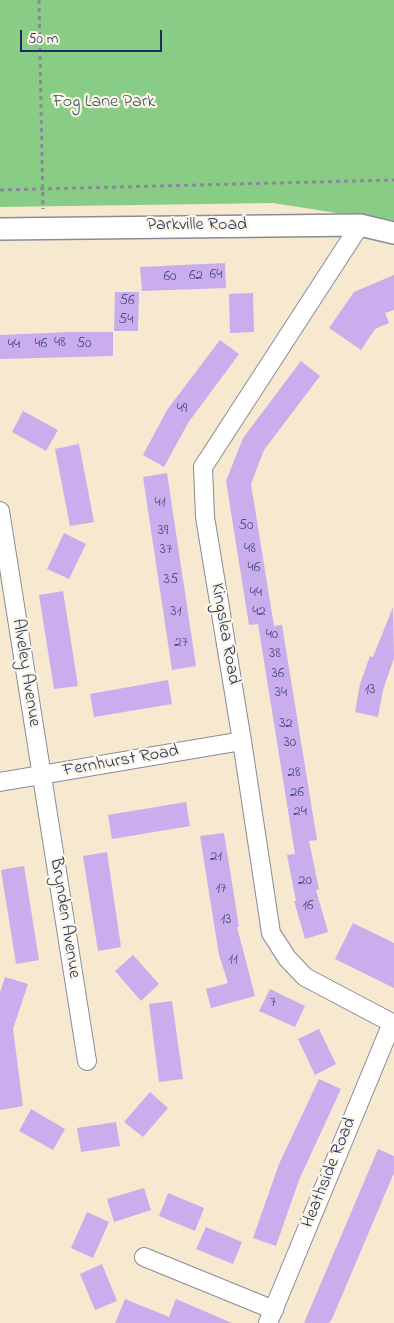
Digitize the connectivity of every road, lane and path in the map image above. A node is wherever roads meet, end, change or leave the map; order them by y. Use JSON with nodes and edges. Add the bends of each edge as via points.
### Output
{"nodes":[{"id":1,"x":40,"y":0,"type":"edge"},
{"id":2,"x":394,"y":180,"type":"edge"},
{"id":3,"x":44,"y":189,"type":"junction"},
{"id":4,"x":0,"y":190,"type":"edge"},
{"id":5,"x":360,"y":225,"type":"junction"},
{"id":6,"x":42,"y":228,"type":"junction"},
{"id":7,"x":0,"y":229,"type":"edge"},
{"id":8,"x":394,"y":233,"type":"edge"},
{"id":9,"x":0,"y":512,"type":"edge"},
{"id":10,"x":242,"y":741,"type":"junction"},
{"id":11,"x":40,"y":776,"type":"junction"},
{"id":12,"x":0,"y":782,"type":"edge"},
{"id":13,"x":393,"y":1023,"type":"edge"},
{"id":14,"x":87,"y":1061,"type":"dead end"},
{"id":15,"x":144,"y":1258,"type":"dead end"},
{"id":16,"x":271,"y":1316,"type":"edge"}],
"edges":[{"from":1,"to":3,"type":"path"},
{"from":2,"to":3,"type":"path"},
{"from":3,"to":4,"type":"path"},
{"from":3,"to":6,"type":"path"},
{"from":5,"to":6,"type":"street","name":"Parkville Road"},
{"from":5,"to":8,"type":"street","name":"Parkville Road"},
{"from":5,"to":10,"type":"street","name":"Kingslea Road","via":[[203,467],[205,517]]},
{"from":6,"to":7,"type":"street","name":"Parkville Road"},
{"from":9,"to":11,"type":"street","name":"Alveley Avenue"},
{"from":10,"to":11,"type":"street","name":"Fernhurst Road"},
{"from":10,"to":13,"type":"street","name":"Kingslea Road","via":[[271,933],[287,958],[305,977]]},
{"from":11,"to":12,"type":"street","name":"Fernhurst Road"},
{"from":11,"to":14,"type":"street","name":"Brynden Avenue"},
{"from":13,"to":16,"type":"street","name":"Heathside Road"},
{"from":15,"to":16,"type":"street"}]}
